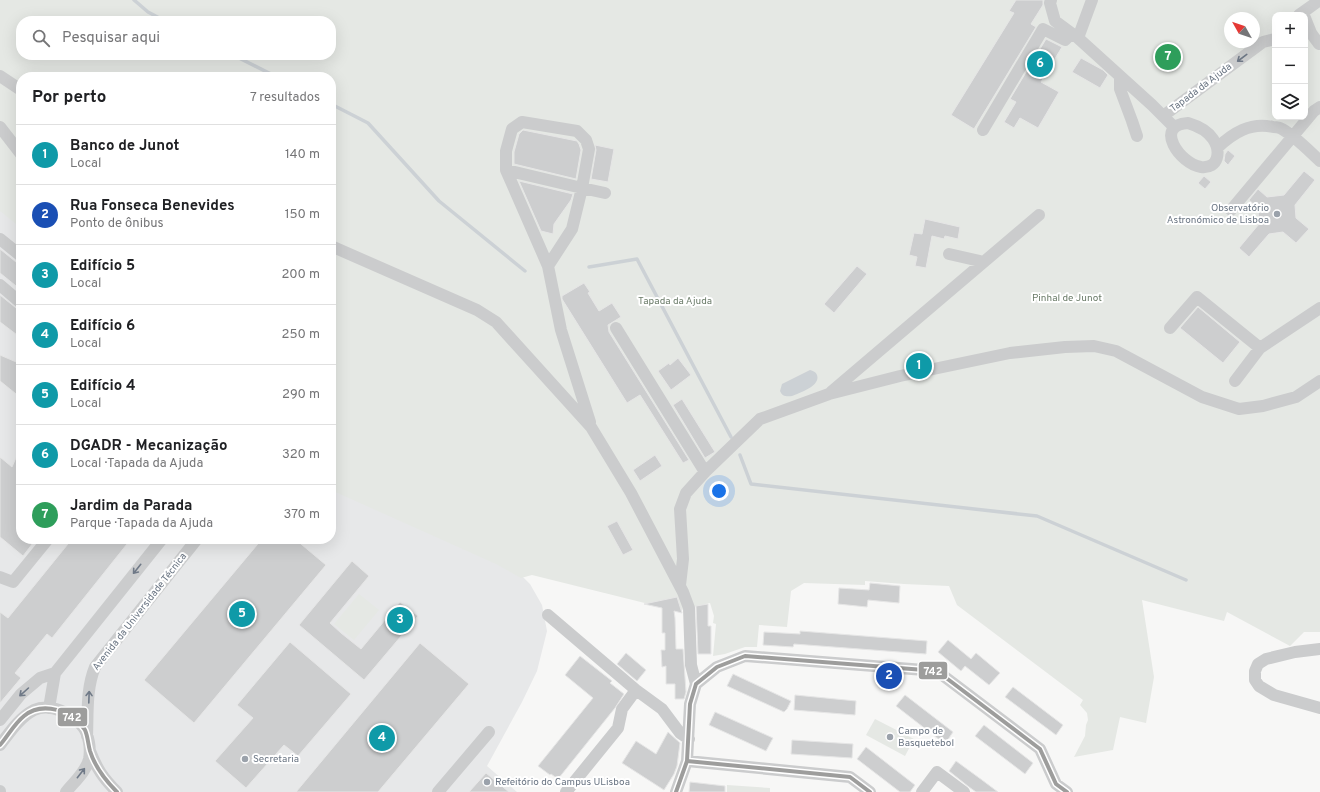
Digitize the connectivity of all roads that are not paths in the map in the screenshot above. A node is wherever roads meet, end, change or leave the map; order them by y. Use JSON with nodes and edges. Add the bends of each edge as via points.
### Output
{"nodes":[{"id":1,"x":1051,"y":0,"type":"edge"},
{"id":2,"x":1092,"y":0,"type":"edge"},
{"id":3,"x":1320,"y":0,"type":"edge"},
{"id":4,"x":1306,"y":12,"type":"edge"},
{"id":5,"x":1308,"y":25,"type":"edge"},
{"id":6,"x":1272,"y":35,"type":"edge"},
{"id":7,"x":1074,"y":36,"type":"junction"},
{"id":8,"x":1272,"y":40,"type":"edge"},
{"id":9,"x":1308,"y":40,"type":"edge"},
{"id":10,"x":1263,"y":42,"type":"junction"},
{"id":11,"x":1319,"y":45,"type":"edge"},
{"id":12,"x":0,"y":76,"type":"edge"},
{"id":13,"x":1120,"y":76,"type":"junction"},
{"id":14,"x":16,"y":87,"type":"edge"},
{"id":15,"x":1320,"y":107,"type":"edge"},
{"id":16,"x":1163,"y":116,"type":"junction"},
{"id":17,"x":1174,"y":127,"type":"junction"},
{"id":18,"x":0,"y":128,"type":"edge"},
{"id":19,"x":983,"y":130,"type":"dead end"},
{"id":20,"x":1137,"y":136,"type":"dead end"},
{"id":21,"x":1292,"y":137,"type":"junction"},
{"id":22,"x":16,"y":148,"type":"edge"},
{"id":23,"x":1217,"y":148,"type":"junction"},
{"id":24,"x":1320,"y":161,"type":"edge"},
{"id":25,"x":506,"y":170,"type":"junction"},
{"id":26,"x":582,"y":188,"type":"junction"},
{"id":27,"x":605,"y":192,"type":"dead end"},
{"id":28,"x":1231,"y":210,"type":"dead end"},
{"id":29,"x":1039,"y":215,"type":"dead end"},
{"id":30,"x":0,"y":239,"type":"edge"},
{"id":31,"x":336,"y":248,"type":"edge"},
{"id":32,"x":16,"y":252,"type":"edge"},
{"id":33,"x":949,"y":254,"type":"dead end"},
{"id":34,"x":984,"y":262,"type":"junction"},
{"id":35,"x":548,"y":266,"type":"junction"},
{"id":36,"x":0,"y":286,"type":"edge"},
{"id":37,"x":16,"y":299,"type":"edge"},
{"id":38,"x":1320,"y":308,"type":"edge"},
{"id":39,"x":616,"y":328,"type":"dead end"},
{"id":40,"x":1170,"y":328,"type":"dead end"},
{"id":41,"x":1260,"y":348,"type":"junction"},
{"id":42,"x":1235,"y":381,"type":"dead end"},
{"id":43,"x":1320,"y":381,"type":"edge"},
{"id":44,"x":829,"y":394,"type":"junction"},
{"id":45,"x":591,"y":427,"type":"junction"},
{"id":46,"x":705,"y":472,"type":"junction"},
{"id":47,"x":44,"y":544,"type":"edge"},
{"id":48,"x":158,"y":544,"type":"edge"},
{"id":49,"x":193,"y":544,"type":"edge"},
{"id":50,"x":0,"y":577,"type":"edge"},
{"id":51,"x":680,"y":585,"type":"junction"},
{"id":52,"x":548,"y":615,"type":"dead end"},
{"id":53,"x":1320,"y":649,"type":"edge"},
{"id":54,"x":55,"y":673,"type":"junction"},
{"id":55,"x":696,"y":684,"type":"junction"},
{"id":56,"x":636,"y":690,"type":"junction"},
{"id":57,"x":49,"y":708,"type":"junction"},
{"id":58,"x":1320,"y":708,"type":"edge"},
{"id":59,"x":0,"y":720,"type":"edge"},
{"id":60,"x":489,"y":732,"type":"dead end"},
{"id":61,"x":88,"y":736,"type":"junction"},
{"id":62,"x":689,"y":739,"type":"junction"},
{"id":63,"x":0,"y":745,"type":"edge"},
{"id":64,"x":90,"y":751,"type":"junction"},
{"id":65,"x":687,"y":761,"type":"junction"},
{"id":66,"x":66,"y":792,"type":"edge"},
{"id":67,"x":117,"y":792,"type":"edge"},
{"id":68,"x":438,"y":792,"type":"edge"},
{"id":69,"x":566,"y":792,"type":"edge"},
{"id":70,"x":676,"y":792,"type":"edge"},
{"id":71,"x":870,"y":792,"type":"edge"},
{"id":72,"x":922,"y":792,"type":"edge"},
{"id":73,"x":964,"y":792,"type":"edge"},
{"id":74,"x":1067,"y":792,"type":"edge"}],
"edges":[{"from":1,"to":7,"type":"street","name":"Tapada da Ajuda","via":[[1054,21]]},
{"from":2,"to":7,"type":"street"},
{"from":3,"to":4,"type":"street"},
{"from":5,"to":11,"type":"street"},
{"from":6,"to":10,"type":"street"},
{"from":7,"to":13,"type":"street","name":"Tapada da Ajuda"},
{"from":7,"to":19,"type":"street","via":[[1064,40],[1043,29]]},
{"from":8,"to":10,"type":"street","name":"Tapada da Ajuda"},
{"from":9,"to":11,"type":"street"},
{"from":10,"to":16,"type":"street","name":"Tapada da Ajuda","one_way":true},
{"from":12,"to":14,"type":"street"},
{"from":13,"to":16,"type":"street","name":"Tapada da Ajuda"},
{"from":13,"to":20,"type":"street","via":[[1120,89]]},
{"from":15,"to":21,"type":"street"},
{"from":16,"to":17,"type":"street"},
{"from":17,"to":23,"type":"street","via":[[1188,123],[1197,126],[1213,139]]},
{"from":17,"to":23,"type":"street","via":[[1171,134],[1176,151],[1192,164],[1210,166],[1216,162]]},
{"from":18,"to":22,"type":"street"},
{"from":21,"to":23,"type":"street","via":[[1281,128],[1252,126],[1238,131]]},
{"from":21,"to":24,"type":"street"},
{"from":21,"to":28,"type":"street"},
{"from":25,"to":26,"type":"street"},
{"from":25,"to":26,"type":"street","via":[[506,151],[512,129],[522,122],[577,131],[586,140],[588,149]]},
{"from":25,"to":35,"type":"street"},
{"from":26,"to":27,"type":"street"},
{"from":26,"to":35,"type":"street","via":[[572,230]]},
{"from":29,"to":34,"type":"street"},
{"from":30,"to":32,"type":"street"},
{"from":31,"to":45,"type":"street","via":[[477,310],[496,322]]},
{"from":33,"to":34,"type":"street"},
{"from":34,"to":44,"type":"street"},
{"from":35,"to":45,"type":"street","via":[[561,330]]},
{"from":36,"to":37,"type":"street"},
{"from":38,"to":41,"type":"street"},
{"from":39,"to":46,"type":"street"},
{"from":40,"to":41,"type":"street","via":[[1197,297]]},
{"from":41,"to":42,"type":"street"},
{"from":43,"to":44,"type":"street","via":[[1296,397],[1263,406],[1239,409],[1202,397],[1116,351],[1094,346],[1010,353]]},
{"from":44,"to":46,"type":"street","via":[[760,419]]},
{"from":45,"to":51,"type":"street"},
{"from":46,"to":51,"type":"street","via":[[686,493],[680,509],[683,559]]},
{"from":47,"to":50,"type":"street","via":[[13,582]]},
{"from":48,"to":54,"type":"street","one_way":true},
{"from":61,"to":49,"type":"street","name":"Avenida da Universidade Técnica","one_way":true,"via":[[89,688],[95,667]]},
{"from":51,"to":55,"type":"street","via":[[689,608],[691,665]]},
{"from":52,"to":56,"type":"street"},
{"from":53,"to":58,"type":"street","via":[[1266,659],[1258,664],[1255,680],[1259,686],[1274,694]]},
{"from":54,"to":57,"type":"street"},
{"from":54,"to":59,"type":"street","one_way":true,"via":[[40,678]]},
{"from":55,"to":62,"type":"street","via":[[690,704]]},
{"from":55,"to":74,"type":"street","via":[[718,667],[745,656],[937,671],[1040,749],[1056,784]]},
{"from":56,"to":62,"type":"street","via":[[662,709],[680,733]]},
{"from":56,"to":69,"type":"street","via":[[622,709],[618,728]]},
{"from":57,"to":61,"type":"street","via":[[62,711],[74,718]]},
{"from":57,"to":63,"type":"street","via":[[36,709],[24,716]]},
{"from":60,"to":68,"type":"street"},
{"from":61,"to":64,"type":"street","name":"Avenida da Universidade Técnica"},
{"from":62,"to":65,"type":"street"},
{"from":66,"to":64,"type":"street","one_way":true,"via":[[86,767]]},
{"from":64,"to":67,"type":"street","via":[[105,780]]},
{"from":65,"to":70,"type":"street"},
{"from":65,"to":71,"type":"street","via":[[850,777]]},
{"from":72,"to":73,"type":"street","via":[[937,772]]}]}
